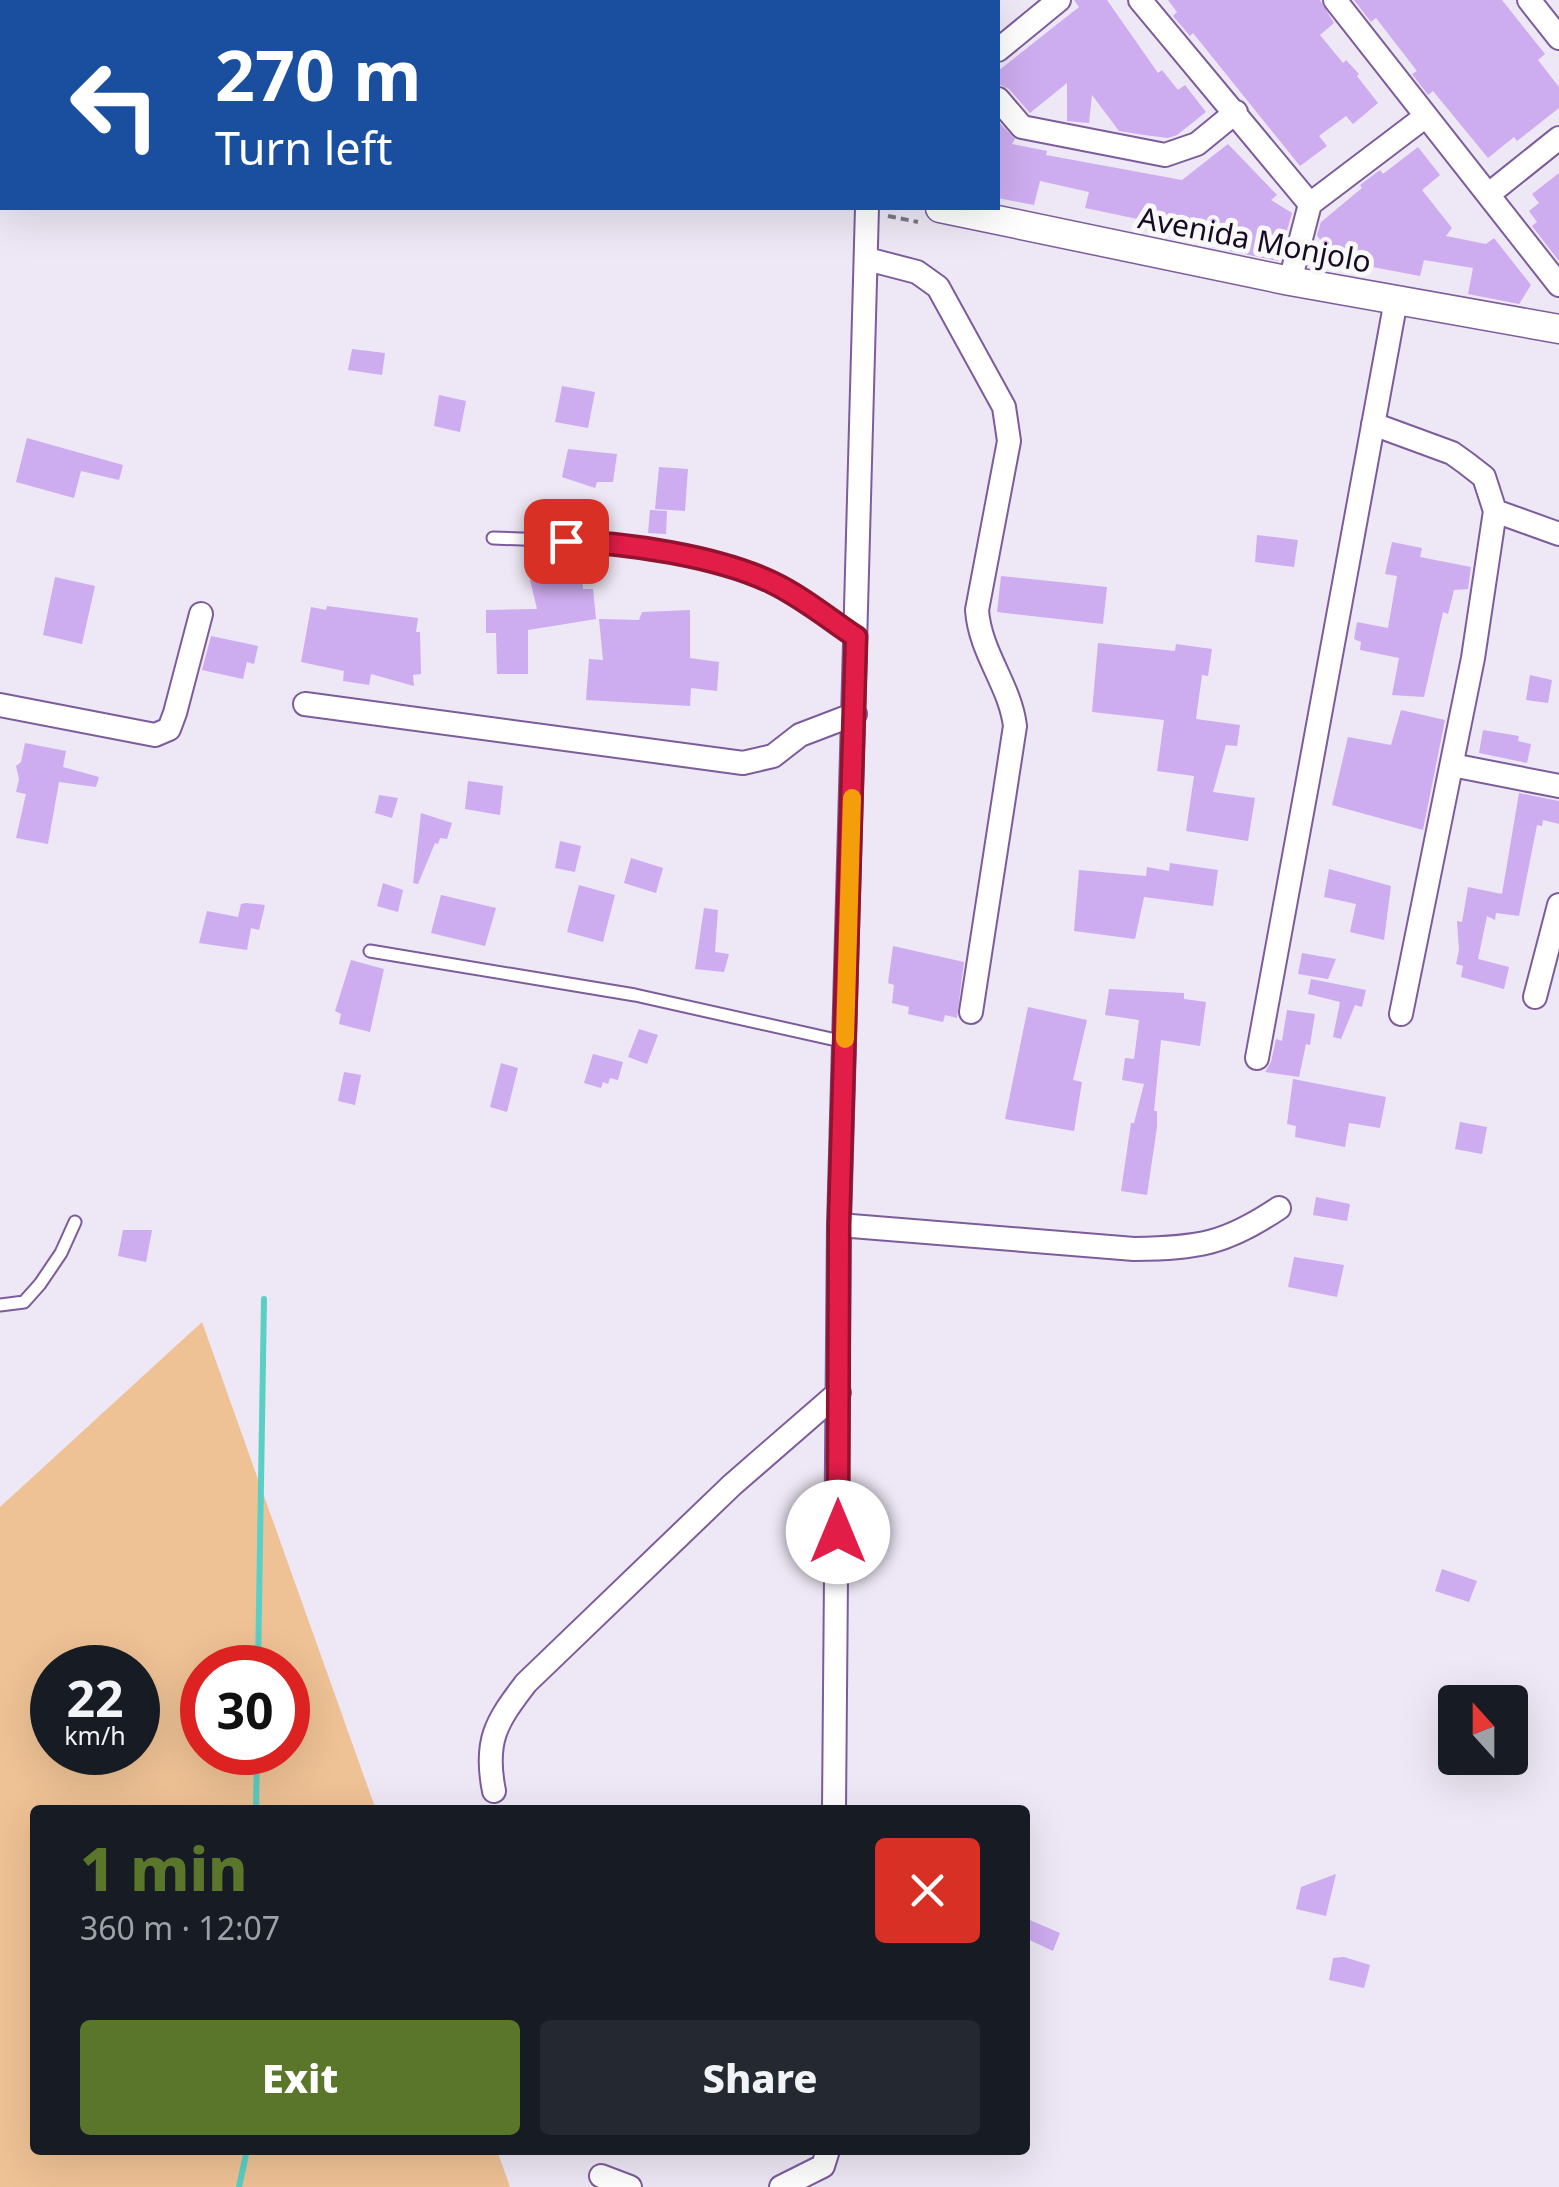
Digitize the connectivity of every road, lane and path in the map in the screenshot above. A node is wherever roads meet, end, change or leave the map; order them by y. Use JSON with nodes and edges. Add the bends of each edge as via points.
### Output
{"nodes":[{"id":1,"x":1059,"y":0,"type":"edge"},
{"id":2,"x":1140,"y":0,"type":"edge"},
{"id":3,"x":1334,"y":0,"type":"edge"},
{"id":4,"x":1528,"y":0,"type":"edge"},
{"id":5,"x":1002,"y":37,"type":"edge"},
{"id":6,"x":1559,"y":38,"type":"edge"},
{"id":7,"x":1000,"y":101,"type":"edge"},
{"id":8,"x":1236,"y":112,"type":"junction"},
{"id":9,"x":1426,"y":116,"type":"junction"},
{"id":10,"x":1559,"y":138,"type":"edge"},
{"id":11,"x":1489,"y":194,"type":"junction"},
{"id":12,"x":1310,"y":204,"type":"junction"},
{"id":13,"x":867,"y":210,"type":"edge"},
{"id":14,"x":950,"y":210,"type":"edge"},
{"id":15,"x":866,"y":259,"type":"junction"},
{"id":16,"x":1290,"y":281,"type":"junction"},
{"id":17,"x":1559,"y":285,"type":"edge"},
{"id":18,"x":1396,"y":300,"type":"junction"},
{"id":19,"x":1559,"y":330,"type":"edge"},
{"id":20,"x":1373,"y":424,"type":"junction"},
{"id":21,"x":1494,"y":511,"type":"junction"},
{"id":22,"x":1559,"y":534,"type":"edge"},
{"id":23,"x":493,"y":538,"type":"dead end"},
{"id":24,"x":200,"y":614,"type":"dead end"},
{"id":25,"x":856,"y":637,"type":"junction"},
{"id":26,"x":0,"y":704,"type":"edge"},
{"id":27,"x":305,"y":704,"type":"dead end"},
{"id":28,"x":855,"y":714,"type":"junction"},
{"id":29,"x":1452,"y":765,"type":"junction"},
{"id":30,"x":1559,"y":786,"type":"edge"},
{"id":31,"x":1559,"y":905,"type":"edge"},
{"id":32,"x":370,"y":951,"type":"dead end"},
{"id":33,"x":1535,"y":997,"type":"dead end"},
{"id":34,"x":971,"y":1012,"type":"dead end"},
{"id":35,"x":1401,"y":1014,"type":"dead end"},
{"id":36,"x":844,"y":1042,"type":"junction"},
{"id":37,"x":1258,"y":1058,"type":"dead end"},
{"id":38,"x":1278,"y":1208,"type":"dead end"},
{"id":39,"x":75,"y":1222,"type":"dead end"},
{"id":40,"x":839,"y":1225,"type":"junction"},
{"id":41,"x":0,"y":1305,"type":"edge"},
{"id":42,"x":839,"y":1392,"type":"junction"},
{"id":43,"x":494,"y":1791,"type":"dead end"},
{"id":44,"x":834,"y":1805,"type":"edge"},
{"id":45,"x":826,"y":2155,"type":"edge"},
{"id":46,"x":601,"y":2176,"type":"dead end"},
{"id":47,"x":630,"y":2187,"type":"edge"},
{"id":48,"x":782,"y":2187,"type":"edge"}],
"edges":[{"from":1,"to":5,"type":"street"},
{"from":2,"to":8,"type":"street"},
{"from":3,"to":9,"type":"street"},
{"from":4,"to":6,"type":"street"},
{"from":7,"to":8,"type":"street","via":[[1022,127],[1165,155],[1197,144]]},
{"from":8,"to":12,"type":"street"},
{"from":9,"to":11,"type":"street"},
{"from":9,"to":12,"type":"street"},
{"from":10,"to":11,"type":"street"},
{"from":11,"to":17,"type":"street"},
{"from":12,"to":16,"type":"street"},
{"from":13,"to":15,"type":"street"},
{"from":14,"to":16,"type":"street","name":"Avenida Monjolo"},
{"from":15,"to":25,"type":"street"},
{"from":15,"to":34,"type":"street","via":[[917,272],[938,287],[1004,407],[1009,441],[977,610],[980,637],[1015,726]]},
{"from":16,"to":18,"type":"street","name":"Avenida Monjolo"},
{"from":18,"to":19,"type":"street","name":"Avenida Monjolo"},
{"from":18,"to":20,"type":"street"},
{"from":20,"to":21,"type":"street","via":[[1466,462],[1484,477]]},
{"from":20,"to":37,"type":"street"},
{"from":21,"to":22,"type":"street"},
{"from":21,"to":29,"type":"street"},
{"from":23,"to":25,"type":"lane","via":[[602,542],[699,559],[770,582]]},
{"from":24,"to":26,"type":"street","via":[[169,729],[155,735]]},
{"from":25,"to":28,"type":"street"},
{"from":27,"to":28,"type":"street","via":[[743,763],[773,756],[800,735]]},
{"from":28,"to":36,"type":"street"},
{"from":29,"to":30,"type":"street"},
{"from":29,"to":35,"type":"street"},
{"from":31,"to":33,"type":"street"},
{"from":32,"to":36,"type":"lane","via":[[636,995]]},
{"from":36,"to":40,"type":"street"},
{"from":38,"to":40,"type":"street","via":[[1228,1238],[1174,1248]]},
{"from":39,"to":41,"type":"lane","via":[[24,1302]]},
{"from":40,"to":42,"type":"street"},
{"from":42,"to":43,"type":"street","via":[[526,1683],[490,1742]]},
{"from":42,"to":44,"type":"street"},
{"from":45,"to":48,"type":"street","via":[[823,2166]]},
{"from":46,"to":47,"type":"street"}]}
